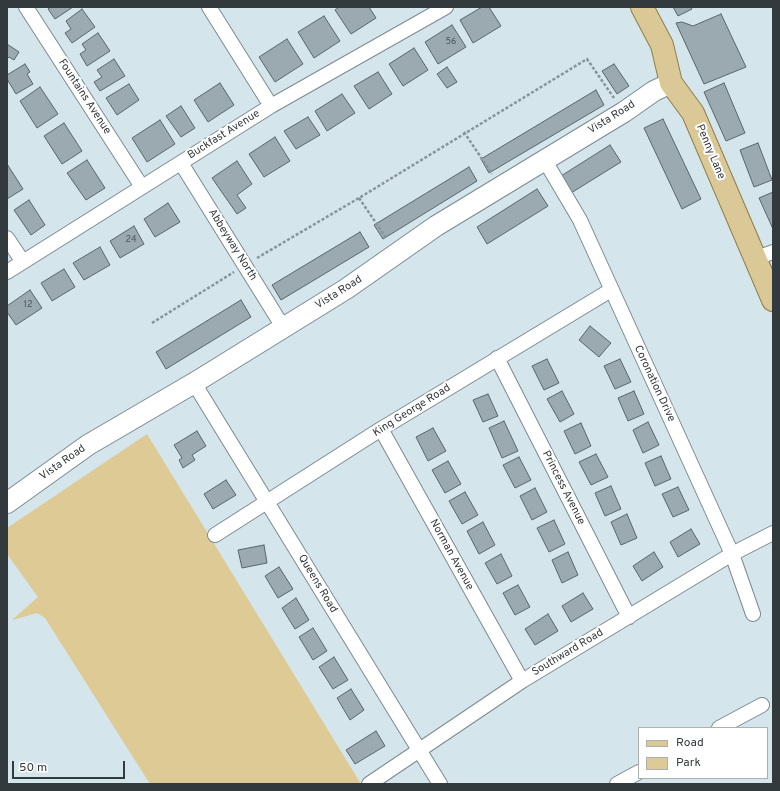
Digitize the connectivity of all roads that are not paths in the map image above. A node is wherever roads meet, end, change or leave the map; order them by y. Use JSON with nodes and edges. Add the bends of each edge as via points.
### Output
{"nodes":[{"id":1,"x":26,"y":7,"type":"edge"},
{"id":2,"x":209,"y":7,"type":"edge"},
{"id":3,"x":446,"y":7,"type":"edge"},
{"id":4,"x":642,"y":7,"type":"edge"},
{"id":5,"x":671,"y":83,"type":"junction"},
{"id":6,"x":271,"y":106,"type":"junction"},
{"id":7,"x":544,"y":159,"type":"junction"},
{"id":8,"x":181,"y":163,"type":"junction"},
{"id":9,"x":142,"y":188,"type":"junction"},
{"id":10,"x":7,"y":238,"type":"edge"},
{"id":11,"x":764,"y":255,"type":"edge"},
{"id":12,"x":23,"y":262,"type":"junction"},
{"id":13,"x":7,"y":272,"type":"edge"},
{"id":14,"x":611,"y":290,"type":"junction"},
{"id":15,"x":773,"y":300,"type":"edge"},
{"id":16,"x":283,"y":327,"type":"junction"},
{"id":17,"x":497,"y":358,"type":"junction"},
{"id":18,"x":194,"y":383,"type":"junction"},
{"id":19,"x":381,"y":429,"type":"junction"},
{"id":20,"x":8,"y":499,"type":"edge"},
{"id":21,"x":267,"y":502,"type":"junction"},
{"id":22,"x":773,"y":533,"type":"edge"},
{"id":23,"x":215,"y":535,"type":"dead end"},
{"id":24,"x":732,"y":554,"type":"junction"},
{"id":25,"x":753,"y":614,"type":"dead end"},
{"id":26,"x":629,"y":617,"type":"junction"},
{"id":27,"x":522,"y":681,"type":"junction"},
{"id":28,"x":762,"y":705,"type":"dead end"},
{"id":29,"x":721,"y":727,"type":"edge"},
{"id":30,"x":419,"y":752,"type":"junction"},
{"id":31,"x":638,"y":773,"type":"edge"},
{"id":32,"x":369,"y":784,"type":"edge"},
{"id":33,"x":440,"y":784,"type":"edge"},
{"id":34,"x":617,"y":784,"type":"edge"}],
"edges":[{"from":1,"to":9,"type":"street","name":"Fountains Avenue"},
{"from":2,"to":6,"type":"street"},
{"from":3,"to":6,"type":"street","name":"Buckfast Avenue"},
{"from":4,"to":5,"type":"main road","name":"Penny Lane","via":[[662,45]]},
{"from":5,"to":7,"type":"main road","name":"Vista Road"},
{"from":5,"to":11,"type":"main road","name":"Penny Lane","via":[[693,113]]},
{"from":6,"to":8,"type":"street","name":"Buckfast Avenue"},
{"from":7,"to":14,"type":"street","name":"Coronation Drive","via":[[580,220]]},
{"from":7,"to":16,"type":"main road","name":"Vista Road","via":[[436,226],[346,289]]},
{"from":8,"to":9,"type":"street","name":"Buckfast Avenue"},
{"from":8,"to":16,"type":"street","name":"Abbeyway North"},
{"from":9,"to":12,"type":"street","name":"Buckfast Avenue"},
{"from":10,"to":12,"type":"street"},
{"from":11,"to":15,"type":"main road","name":"Penny Lane"},
{"from":12,"to":13,"type":"street","name":"Buckfast Avenue"},
{"from":14,"to":17,"type":"street","name":"King George Road"},
{"from":14,"to":24,"type":"street","name":"Coronation Drive"},
{"from":16,"to":18,"type":"main road","name":"Vista Road"},
{"from":17,"to":19,"type":"street","name":"King George Road"},
{"from":17,"to":26,"type":"street","name":"Princess Avenue"},
{"from":18,"to":20,"type":"main road","name":"Vista Road","via":[[88,445]]},
{"from":18,"to":21,"type":"street","name":"Queens Road"},
{"from":19,"to":21,"type":"street","name":"King George Road"},
{"from":19,"to":27,"type":"street","name":"Norman Avenue"},
{"from":21,"to":23,"type":"street","name":"King George Road"},
{"from":21,"to":30,"type":"street","name":"Queens Road"},
{"from":22,"to":24,"type":"street","name":"Southward Road"},
{"from":24,"to":25,"type":"street","name":"Coronation Drive"},
{"from":24,"to":26,"type":"street","name":"Southward Road"},
{"from":26,"to":27,"type":"street","name":"Southward Road"},
{"from":27,"to":30,"type":"street","name":"Southward Road"},
{"from":28,"to":29,"type":"street"},
{"from":30,"to":32,"type":"street","name":"Southward Road"},
{"from":30,"to":33,"type":"street","name":"Queens Road"},
{"from":31,"to":34,"type":"street"}]}
